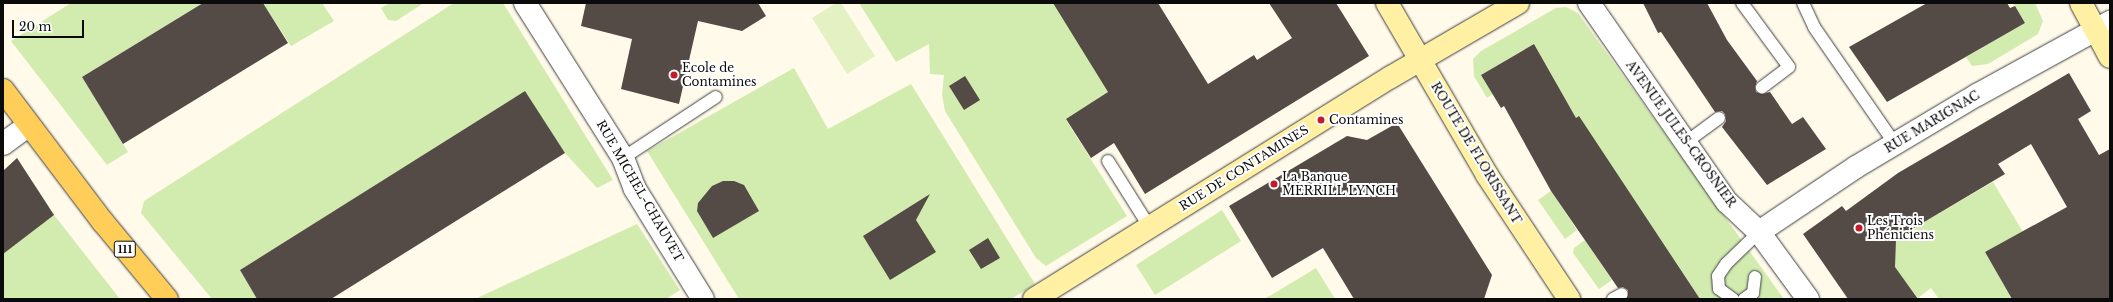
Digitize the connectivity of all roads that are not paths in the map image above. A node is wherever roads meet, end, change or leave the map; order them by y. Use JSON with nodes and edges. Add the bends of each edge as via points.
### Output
{"nodes":[{"id":1,"x":525,"y":3,"type":"edge"},
{"id":2,"x":1387,"y":3,"type":"edge"},
{"id":3,"x":1518,"y":3,"type":"edge"},
{"id":4,"x":1589,"y":3,"type":"edge"},
{"id":5,"x":1742,"y":3,"type":"edge"},
{"id":6,"x":1803,"y":3,"type":"edge"},
{"id":7,"x":2081,"y":3,"type":"edge"},
{"id":8,"x":2102,"y":26,"type":"edge"},
{"id":9,"x":2110,"y":56,"type":"edge"},
{"id":10,"x":1421,"y":60,"type":"junction"},
{"id":11,"x":1762,"y":87,"type":"dead end"},
{"id":12,"x":3,"y":90,"type":"edge"},
{"id":13,"x":716,"y":97,"type":"dead end"},
{"id":14,"x":1720,"y":118,"type":"dead end"},
{"id":15,"x":29,"y":125,"type":"junction"},
{"id":16,"x":1685,"y":143,"type":"junction"},
{"id":17,"x":3,"y":144,"type":"edge"},
{"id":18,"x":1895,"y":144,"type":"junction"},
{"id":19,"x":623,"y":158,"type":"junction"},
{"id":20,"x":1108,"y":161,"type":"dead end"},
{"id":21,"x":1149,"y":226,"type":"junction"},
{"id":22,"x":1759,"y":232,"type":"junction"},
{"id":23,"x":1755,"y":277,"type":"dead end"},
{"id":24,"x":167,"y":299,"type":"edge"},
{"id":25,"x":703,"y":299,"type":"edge"},
{"id":26,"x":1034,"y":299,"type":"edge"},
{"id":27,"x":1569,"y":299,"type":"edge"},
{"id":28,"x":1732,"y":299,"type":"edge"},
{"id":29,"x":1744,"y":299,"type":"edge"},
{"id":30,"x":1808,"y":299,"type":"edge"}],
"edges":[{"from":1,"to":19,"type":"street","name":"RUE MICHEL-CHAUVET"},
{"from":2,"to":10,"type":"main road","name":"ROUTE DE FLORISSANT"},
{"from":3,"to":10,"type":"main road","name":"RUE DE CONTAMINES"},
{"from":4,"to":16,"type":"street","name":"AVENUE JULES-CROSNIER"},
{"from":5,"to":11,"type":"lane","via":[[1790,67]]},
{"from":6,"to":18,"type":"lane","via":[[1814,27]]},
{"from":7,"to":8,"type":"main road"},
{"from":8,"to":9,"type":"main road"},
{"from":8,"to":18,"type":"street","name":"RUE MARIGNAC"},
{"from":10,"to":21,"type":"main road","name":"RUE DE CONTAMINES"},
{"from":10,"to":27,"type":"main road","name":"ROUTE DE FLORISSANT","via":[[1512,216]]},
{"from":12,"to":15,"type":"main road","number":"111"},
{"from":13,"to":19,"type":"lane"},
{"from":14,"to":16,"type":"lane"},
{"from":15,"to":17,"type":"street"},
{"from":15,"to":24,"type":"main road","number":"111","via":[[103,222]]},
{"from":16,"to":22,"type":"street","name":"AVENUE JULES-CROSNIER","via":[[1727,202]]},
{"from":18,"to":22,"type":"street","name":"RUE MARIGNAC"},
{"from":19,"to":25,"type":"street","name":"RUE MICHEL-CHAUVET","via":[[635,189]]},
{"from":20,"to":21,"type":"lane"},
{"from":21,"to":26,"type":"main road","name":"RUE DE CONTAMINES"},
{"from":22,"to":28,"type":"lane","via":[[1726,264],[1718,276],[1720,289]]},
{"from":22,"to":30,"type":"street","name":"AVENUE JULES-CROSNIER"},
{"from":23,"to":29,"type":"lane","via":[[1753,293]]}]}
